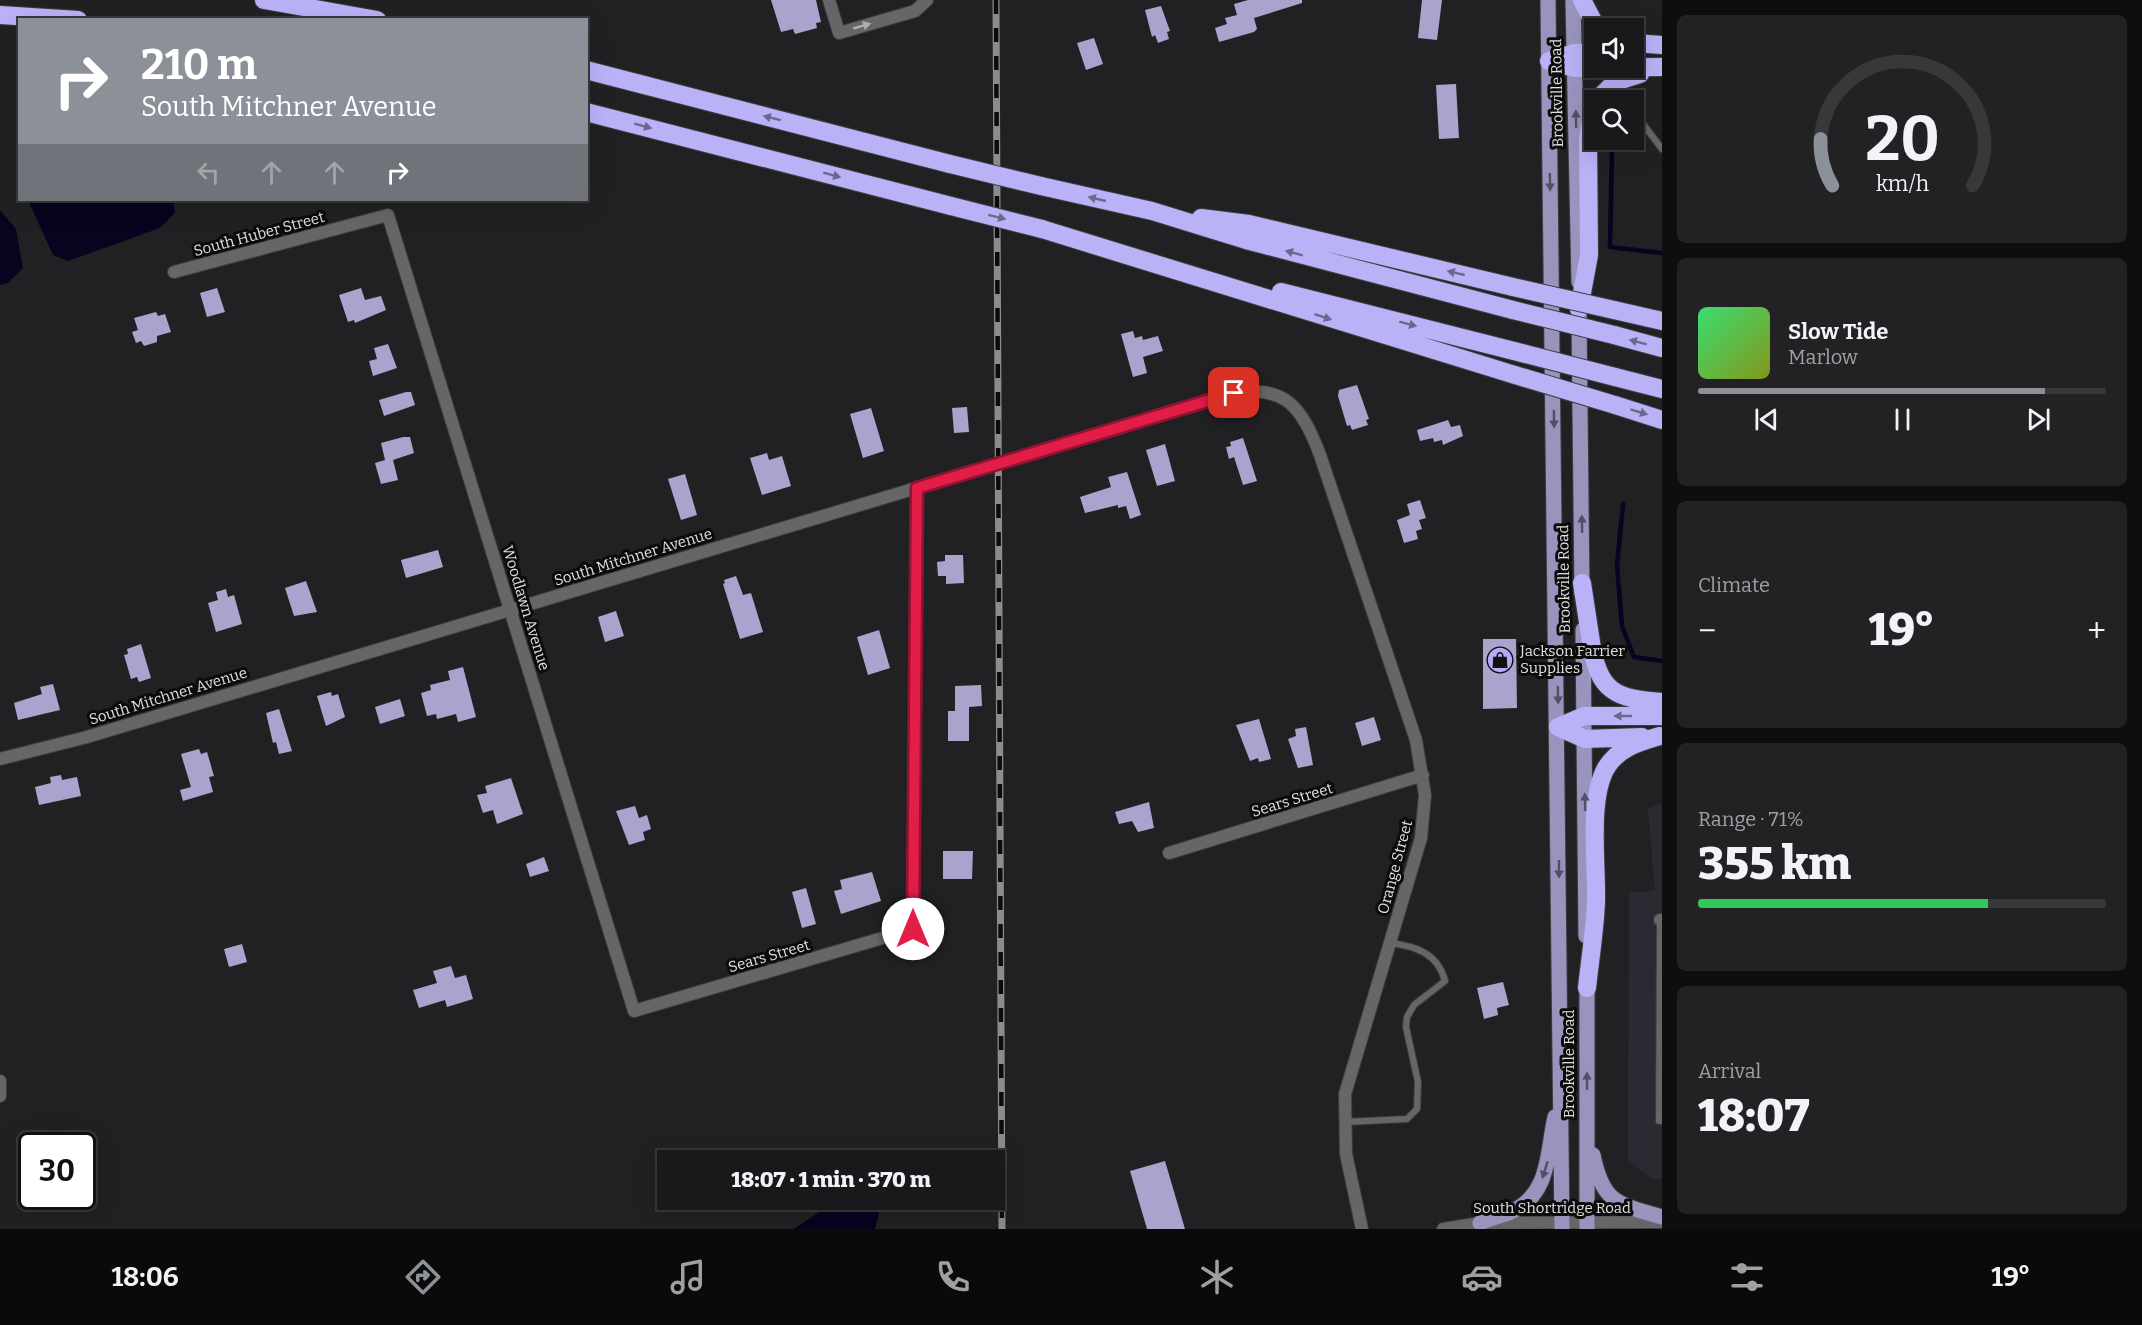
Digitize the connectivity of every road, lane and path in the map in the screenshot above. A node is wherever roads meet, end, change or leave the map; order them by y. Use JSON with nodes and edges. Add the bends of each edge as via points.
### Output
{"nodes":[{"id":1,"x":264,"y":0,"type":"edge"},
{"id":2,"x":829,"y":0,"type":"edge"},
{"id":3,"x":927,"y":0,"type":"edge"},
{"id":4,"x":1548,"y":0,"type":"edge"},
{"id":5,"x":1573,"y":0,"type":"edge"},
{"id":6,"x":1582,"y":0,"type":"edge"},
{"id":7,"x":0,"y":15,"type":"edge"},
{"id":8,"x":47,"y":18,"type":"edge"},
{"id":9,"x":366,"y":18,"type":"edge"},
{"id":10,"x":1591,"y":18,"type":"edge"},
{"id":11,"x":1644,"y":44,"type":"edge"},
{"id":12,"x":1662,"y":47,"type":"edge"},
{"id":13,"x":1644,"y":50,"type":"edge"},
{"id":14,"x":1584,"y":56,"type":"edge"},
{"id":15,"x":1574,"y":60,"type":"junction"},
{"id":16,"x":1549,"y":61,"type":"junction"},
{"id":17,"x":1662,"y":69,"type":"edge"},
{"id":18,"x":588,"y":71,"type":"edge"},
{"id":19,"x":1615,"y":82,"type":"junction"},
{"id":20,"x":1607,"y":90,"type":"edge"},
{"id":21,"x":1620,"y":90,"type":"edge"},
{"id":22,"x":588,"y":113,"type":"edge"},
{"id":23,"x":1644,"y":125,"type":"edge"},
{"id":24,"x":1662,"y":149,"type":"edge"},
{"id":25,"x":1588,"y":150,"type":"edge"},
{"id":26,"x":1152,"y":212,"type":"junction"},
{"id":27,"x":388,"y":215,"type":"joint"},
{"id":28,"x":1148,"y":260,"type":"junction"},
{"id":29,"x":174,"y":272,"type":"dead end"},
{"id":30,"x":1579,"y":309,"type":"junction"},
{"id":31,"x":1662,"y":321,"type":"edge"},
{"id":32,"x":1662,"y":348,"type":"edge"},
{"id":33,"x":1662,"y":389,"type":"edge"},
{"id":34,"x":1275,"y":394,"type":"joint"},
{"id":35,"x":1662,"y":420,"type":"edge"},
{"id":36,"x":917,"y":488,"type":"junction"},
{"id":37,"x":1582,"y":583,"type":"junction"},
{"id":38,"x":511,"y":609,"type":"junction"},
{"id":39,"x":1662,"y":702,"type":"edge"},
{"id":40,"x":1584,"y":716,"type":"junction"},
{"id":41,"x":1662,"y":716,"type":"edge"},
{"id":42,"x":1558,"y":727,"type":"junction"},
{"id":43,"x":1661,"y":736,"type":"edge"},
{"id":44,"x":1585,"y":739,"type":"junction"},
{"id":45,"x":0,"y":759,"type":"edge"},
{"id":46,"x":1423,"y":775,"type":"junction"},
{"id":47,"x":1169,"y":853,"type":"dead end"},
{"id":48,"x":1661,"y":920,"type":"edge"},
{"id":49,"x":1390,"y":942,"type":"junction"},
{"id":50,"x":1661,"y":956,"type":"edge"},
{"id":51,"x":1587,"y":988,"type":"junction"},
{"id":52,"x":634,"y":1011,"type":"joint"},
{"id":53,"x":0,"y":1081,"type":"edge"},
{"id":54,"x":1561,"y":1093,"type":"junction"},
{"id":55,"x":0,"y":1096,"type":"edge"},
{"id":56,"x":1662,"y":1121,"type":"edge"},
{"id":57,"x":1344,"y":1122,"type":"junction"},
{"id":58,"x":1587,"y":1125,"type":"junction"},
{"id":59,"x":1662,"y":1220,"type":"edge"},
{"id":60,"x":1486,"y":1226,"type":"edge"},
{"id":61,"x":1562,"y":1226,"type":"edge"},
{"id":62,"x":1587,"y":1226,"type":"edge"},
{"id":63,"x":1662,"y":1227,"type":"edge"},
{"id":64,"x":1362,"y":1229,"type":"edge"},
{"id":65,"x":1443,"y":1229,"type":"edge"},
{"id":66,"x":1657,"y":1229,"type":"edge"}],
"edges":[{"from":1,"to":9,"type":"highway"},
{"from":2,"to":3,"type":"street","one_way":true,"via":[[839,33],[915,11]]},
{"from":4,"to":16,"type":"main road","name":"Brookville Road"},
{"from":5,"to":15,"type":"main road","name":"Brookville Road"},
{"from":6,"to":10,"type":"highway"},
{"from":7,"to":8,"type":"highway"},
{"from":11,"to":12,"type":"highway"},
{"from":12,"to":13,"type":"highway"},
{"from":14,"to":15,"type":"highway"},
{"from":15,"to":16,"type":"highway"},
{"from":15,"to":17,"type":"highway"},
{"from":30,"to":15,"type":"main road","name":"Brookville Road","one_way":true},
{"from":16,"to":42,"type":"main road","name":"Brookville Road","one_way":true},
{"from":17,"to":19,"type":"highway"},
{"from":26,"to":18,"type":"highway","one_way":true,"bridge":true},
{"from":19,"to":20,"type":"highway"},
{"from":19,"to":21,"type":"lane"},
{"from":22,"to":28,"type":"highway","one_way":true,"bridge":true},
{"from":23,"to":24,"type":"lane"},
{"from":25,"to":30,"type":"highway","via":[[1589,255]]},
{"from":31,"to":26,"type":"highway","one_way":true,"bridge":true,"via":[[1249,224]]},
{"from":32,"to":26,"type":"highway","one_way":true,"bridge":true},
{"from":27,"to":29,"type":"street","name":"South Huber Street"},
{"from":27,"to":38,"type":"street","name":"Woodlawn Avenue"},
{"from":28,"to":33,"type":"highway","one_way":true,"bridge":true},
{"from":28,"to":35,"type":"highway","one_way":true,"bridge":true},
{"from":37,"to":30,"type":"main road","name":"Brookville Road","one_way":true},
{"from":34,"to":36,"type":"street","name":"South Mitchner Avenue","via":[[1248,390],[1223,396]]},
{"from":34,"to":46,"type":"street","name":"Orange Street","via":[[1287,399],[1303,417],[1320,455],[1412,725]]},
{"from":36,"to":38,"type":"street","name":"South Mitchner Avenue"},
{"from":36,"to":52,"type":"street","name":"Sears Street","via":[[913,929]]},
{"from":37,"to":39,"type":"highway","via":[[1595,668],[1602,681],[1619,695]]},
{"from":37,"to":40,"type":"main road","name":"Brookville Road"},
{"from":38,"to":45,"type":"street","name":"South Mitchner Avenue","via":[[87,737]]},
{"from":38,"to":52,"type":"street","name":"Woodlawn Avenue"},
{"from":41,"to":40,"type":"highway","one_way":true},
{"from":40,"to":42,"type":"highway"},
{"from":40,"to":44,"type":"main road","name":"Brookville Road"},
{"from":42,"to":44,"type":"highway"},
{"from":42,"to":54,"type":"main road","name":"Brookville Road","one_way":true},
{"from":43,"to":44,"type":"highway"},
{"from":43,"to":51,"type":"highway","via":[[1622,751],[1600,783],[1596,903]]},
{"from":51,"to":44,"type":"main road","name":"Brookville Road","one_way":true},
{"from":46,"to":47,"type":"street","name":"Sears Street"},
{"from":46,"to":49,"type":"street","name":"Orange Street","via":[[1421,838]]},
{"from":48,"to":50,"type":"lane"},
{"from":49,"to":57,"type":"street","name":"Orange Street","via":[[1349,1077]]},
{"from":49,"to":57,"type":"lane","via":[[1413,945],[1431,957],[1444,981],[1414,1005],[1407,1017],[1418,1082],[1417,1109],[1407,1119]]},
{"from":50,"to":56,"type":"lane"},
{"from":58,"to":51,"type":"main road","name":"Brookville Road","one_way":true},
{"from":53,"to":55,"type":"street"},
{"from":54,"to":60,"type":"main road","one_way":true,"via":[[1549,1160],[1536,1192]]},
{"from":54,"to":61,"type":"main road","name":"Brookville Road"},
{"from":57,"to":64,"type":"street","name":"Orange Street","via":[[1346,1154]]},
{"from":58,"to":59,"type":"main road","via":[[1597,1173],[1609,1195],[1626,1207]]},
{"from":58,"to":62,"type":"main road","name":"Brookville Road"},
{"from":59,"to":62,"type":"street","name":"South Shortridge Road"},
{"from":60,"to":61,"type":"street","name":"South Shortridge Road"},
{"from":60,"to":65,"type":"street","name":"South Shortridge Road"},
{"from":61,"to":62,"type":"street","name":"South Shortridge Road"},
{"from":63,"to":66,"type":"main road"}]}
